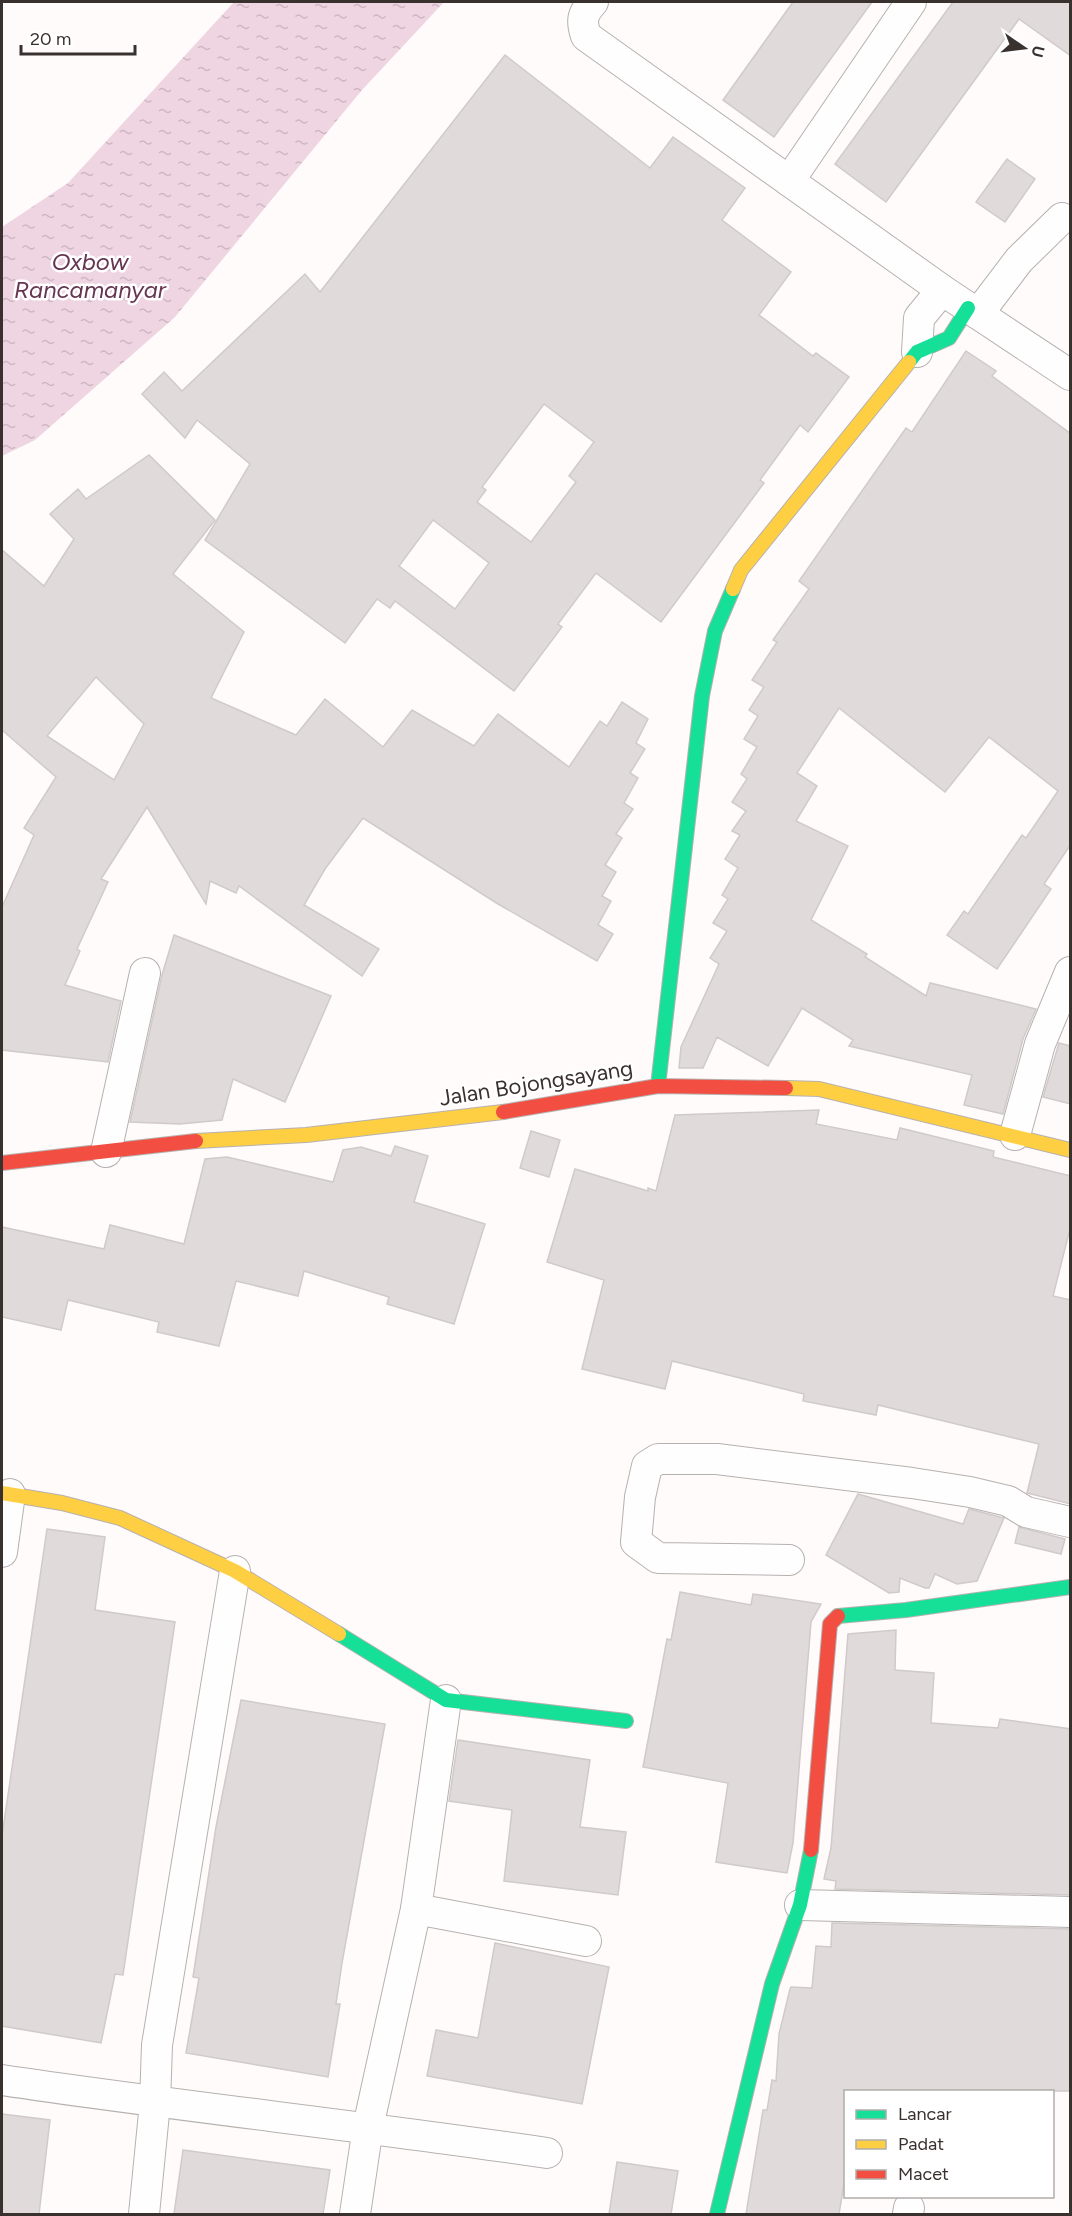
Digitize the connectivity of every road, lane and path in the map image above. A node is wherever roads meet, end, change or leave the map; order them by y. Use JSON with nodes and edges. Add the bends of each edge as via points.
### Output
{"nodes":[{"id":1,"x":593,"y":2,"type":"edge"},
{"id":2,"x":911,"y":2,"type":"edge"},
{"id":3,"x":789,"y":181,"type":"junction"},
{"id":4,"x":1068,"y":212,"type":"edge"},
{"id":5,"x":942,"y":290,"type":"junction"},
{"id":6,"x":973,"y":311,"type":"junction"},
{"id":7,"x":917,"y":352,"type":"junction"},
{"id":8,"x":1071,"y":375,"type":"edge"},
{"id":9,"x":1071,"y":972,"type":"edge"},
{"id":10,"x":145,"y":973,"type":"dead end"},
{"id":11,"x":658,"y":1086,"type":"junction"},
{"id":12,"x":1015,"y":1135,"type":"junction"},
{"id":13,"x":1071,"y":1150,"type":"edge"},
{"id":14,"x":106,"y":1152,"type":"junction"},
{"id":15,"x":2,"y":1163,"type":"edge"},
{"id":16,"x":6,"y":1493,"type":"edge"},
{"id":17,"x":1071,"y":1522,"type":"edge"},
{"id":18,"x":2,"y":1552,"type":"edge"},
{"id":19,"x":789,"y":1560,"type":"dead end"},
{"id":20,"x":235,"y":1572,"type":"junction"},
{"id":21,"x":1071,"y":1587,"type":"edge"},
{"id":22,"x":446,"y":1700,"type":"junction"},
{"id":23,"x":626,"y":1721,"type":"dead end"},
{"id":24,"x":800,"y":1905,"type":"junction"},
{"id":25,"x":416,"y":1909,"type":"junction"},
{"id":26,"x":1071,"y":1912,"type":"edge"},
{"id":27,"x":586,"y":1941,"type":"dead end"},
{"id":28,"x":2,"y":2080,"type":"edge"},
{"id":29,"x":155,"y":2103,"type":"junction"},
{"id":30,"x":368,"y":2127,"type":"junction"},
{"id":31,"x":547,"y":2152,"type":"dead end"},
{"id":32,"x":144,"y":2214,"type":"edge"},
{"id":33,"x":355,"y":2214,"type":"edge"},
{"id":34,"x":717,"y":2214,"type":"edge"}],
"edges":[{"from":1,"to":3,"type":"street","via":[[582,22],[586,36]]},
{"from":2,"to":3,"type":"street"},
{"from":3,"to":5,"type":"street"},
{"from":4,"to":6,"type":"street"},
{"from":5,"to":6,"type":"street"},
{"from":5,"to":7,"type":"street","via":[[919,318]]},
{"from":6,"to":7,"type":"street","via":[[949,338]]},
{"from":6,"to":8,"type":"street"},
{"from":7,"to":11,"type":"street","via":[[741,570],[715,631],[702,696]]},
{"from":9,"to":12,"type":"street","via":[[1040,1044]]},
{"from":10,"to":14,"type":"street"},
{"from":11,"to":12,"type":"street","name":"Jalan Bojongsayang","via":[[819,1089]]},
{"from":11,"to":14,"type":"street","name":"Jalan Bojongsayang","via":[[464,1117]]},
{"from":12,"to":13,"type":"street","name":"Jalan Bojongsayang"},
{"from":14,"to":15,"type":"street","name":"Jalan Bojongsayang"},
{"from":16,"to":18,"type":"street"},
{"from":16,"to":20,"type":"street","via":[[120,1518]]},
{"from":17,"to":19,"type":"street","via":[[1026,1512],[998,1499],[912,1483],[717,1460],[658,1459],[647,1467],[636,1542],[644,1550],[658,1558]]},
{"from":20,"to":22,"type":"street"},
{"from":20,"to":29,"type":"street","via":[[157,2045]]},
{"from":21,"to":24,"type":"street","via":[[836,1616],[828,1634],[812,1846]]},
{"from":22,"to":23,"type":"street"},
{"from":22,"to":25,"type":"street"},
{"from":24,"to":26,"type":"street"},
{"from":24,"to":34,"type":"street","via":[[772,1984]]},
{"from":25,"to":27,"type":"street"},
{"from":25,"to":30,"type":"street"},
{"from":28,"to":29,"type":"street"},
{"from":29,"to":30,"type":"street"},
{"from":29,"to":32,"type":"street"},
{"from":30,"to":31,"type":"street"},
{"from":30,"to":33,"type":"street"}]}
